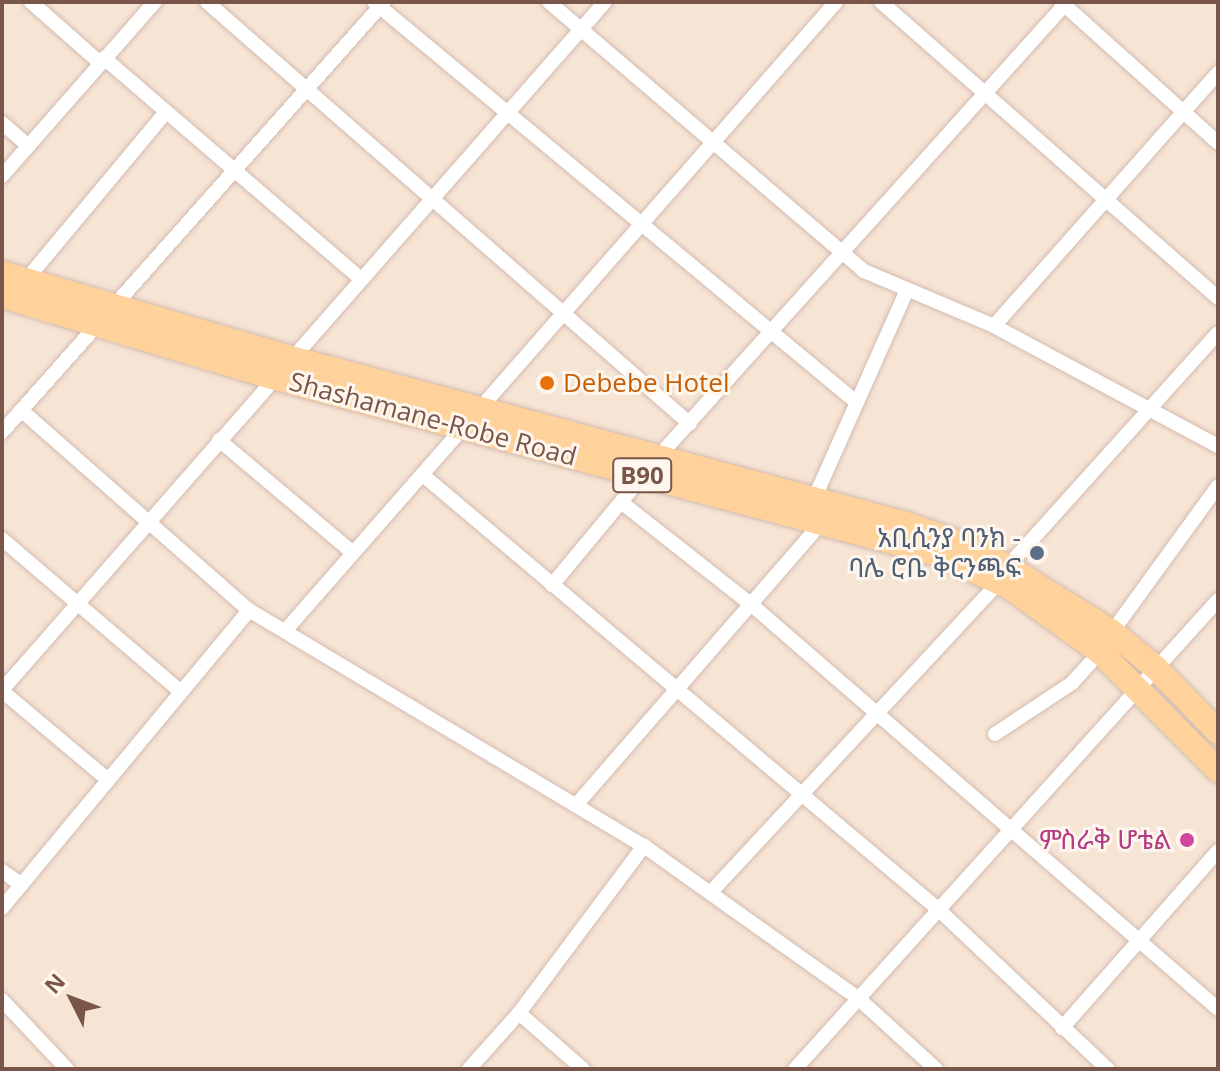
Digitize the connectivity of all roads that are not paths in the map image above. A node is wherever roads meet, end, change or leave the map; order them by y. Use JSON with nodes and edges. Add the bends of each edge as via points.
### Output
{"nodes":[{"id":1,"x":31,"y":2,"type":"edge"},
{"id":2,"x":155,"y":2,"type":"edge"},
{"id":3,"x":207,"y":2,"type":"edge"},
{"id":4,"x":549,"y":2,"type":"edge"},
{"id":5,"x":605,"y":2,"type":"edge"},
{"id":6,"x":836,"y":2,"type":"edge"},
{"id":7,"x":881,"y":2,"type":"edge"},
{"id":8,"x":1064,"y":3,"type":"edge"},
{"id":9,"x":379,"y":4,"type":"edge"},
{"id":10,"x":580,"y":30,"type":"junction"},
{"id":11,"x":102,"y":61,"type":"junction"},
{"id":12,"x":1218,"y":73,"type":"edge"},
{"id":13,"x":307,"y":90,"type":"junction"},
{"id":14,"x":984,"y":95,"type":"junction"},
{"id":15,"x":166,"y":112,"type":"junction"},
{"id":16,"x":1185,"y":113,"type":"junction"},
{"id":17,"x":506,"y":115,"type":"junction"},
{"id":18,"x":2,"y":123,"type":"edge"},
{"id":19,"x":715,"y":142,"type":"junction"},
{"id":20,"x":1218,"y":143,"type":"edge"},
{"id":21,"x":28,"y":146,"type":"junction"},
{"id":22,"x":235,"y":172,"type":"junction"},
{"id":23,"x":2,"y":176,"type":"edge"},
{"id":24,"x":433,"y":199,"type":"junction"},
{"id":25,"x":1106,"y":201,"type":"junction"},
{"id":26,"x":641,"y":227,"type":"junction"},
{"id":27,"x":845,"y":253,"type":"junction"},
{"id":28,"x":2,"y":273,"type":"edge"},
{"id":29,"x":360,"y":278,"type":"junction"},
{"id":30,"x":26,"y":280,"type":"junction"},
{"id":31,"x":906,"y":292,"type":"junction"},
{"id":32,"x":2,"y":296,"type":"edge"},
{"id":33,"x":1218,"y":298,"type":"edge"},
{"id":34,"x":119,"y":305,"type":"junction"},
{"id":35,"x":564,"y":312,"type":"junction"},
{"id":36,"x":100,"y":324,"type":"junction"},
{"id":37,"x":994,"y":326,"type":"junction"},
{"id":38,"x":1218,"y":333,"type":"edge"},
{"id":39,"x":771,"y":336,"type":"junction"},
{"id":40,"x":291,"y":358,"type":"junction"},
{"id":41,"x":272,"y":377,"type":"junction"},
{"id":42,"x":855,"y":401,"type":"junction"},
{"id":43,"x":1152,"y":408,"type":"junction"},
{"id":44,"x":21,"y":410,"type":"junction"},
{"id":45,"x":474,"y":418,"type":"junction"},
{"id":46,"x":690,"y":424,"type":"junction"},
{"id":47,"x":2,"y":432,"type":"edge"},
{"id":48,"x":219,"y":440,"type":"junction"},
{"id":49,"x":1218,"y":446,"type":"edge"},
{"id":50,"x":652,"y":466,"type":"junction"},
{"id":51,"x":424,"y":476,"type":"junction"},
{"id":52,"x":1218,"y":486,"type":"edge"},
{"id":53,"x":621,"y":502,"type":"junction"},
{"id":54,"x":818,"y":510,"type":"junction"},
{"id":55,"x":150,"y":522,"type":"junction"},
{"id":56,"x":2,"y":539,"type":"edge"},
{"id":57,"x":352,"y":552,"type":"junction"},
{"id":58,"x":1004,"y":573,"type":"junction"},
{"id":59,"x":552,"y":585,"type":"junction"},
{"id":60,"x":1218,"y":600,"type":"edge"},
{"id":61,"x":77,"y":605,"type":"junction"},
{"id":62,"x":753,"y":606,"type":"junction"},
{"id":63,"x":249,"y":610,"type":"junction"},
{"id":64,"x":285,"y":631,"type":"junction"},
{"id":65,"x":1106,"y":642,"type":"junction"},
{"id":66,"x":1147,"y":676,"type":"junction"},
{"id":67,"x":678,"y":689,"type":"junction"},
{"id":68,"x":2,"y":691,"type":"edge"},
{"id":69,"x":180,"y":691,"type":"junction"},
{"id":70,"x":879,"y":716,"type":"junction"},
{"id":71,"x":1218,"y":732,"type":"edge"},
{"id":72,"x":995,"y":734,"type":"dead end"},
{"id":73,"x":1218,"y":770,"type":"edge"},
{"id":74,"x":108,"y":780,"type":"junction"},
{"id":75,"x":803,"y":798,"type":"junction"},
{"id":76,"x":577,"y":804,"type":"junction"},
{"id":77,"x":1011,"y":830,"type":"junction"},
{"id":78,"x":644,"y":846,"type":"junction"},
{"id":79,"x":1218,"y":851,"type":"edge"},
{"id":80,"x":2,"y":871,"type":"edge"},
{"id":81,"x":22,"y":885,"type":"junction"},
{"id":82,"x":711,"y":892,"type":"junction"},
{"id":83,"x":2,"y":908,"type":"edge"},
{"id":84,"x":939,"y":910,"type":"junction"},
{"id":85,"x":1138,"y":939,"type":"junction"},
{"id":86,"x":859,"y":999,"type":"junction"},
{"id":87,"x":2,"y":1000,"type":"edge"},
{"id":88,"x":1218,"y":1009,"type":"edge"},
{"id":89,"x":519,"y":1013,"type":"junction"},
{"id":90,"x":1062,"y":1028,"type":"junction"},
{"id":91,"x":67,"y":1069,"type":"edge"},
{"id":92,"x":469,"y":1069,"type":"edge"},
{"id":93,"x":583,"y":1069,"type":"edge"},
{"id":94,"x":795,"y":1069,"type":"edge"},
{"id":95,"x":936,"y":1069,"type":"edge"},
{"id":96,"x":1108,"y":1069,"type":"edge"}],
"edges":[{"from":1,"to":11,"type":"street"},
{"from":2,"to":11,"type":"street"},
{"from":3,"to":13,"type":"street"},
{"from":4,"to":10,"type":"street"},
{"from":5,"to":10,"type":"street"},
{"from":6,"to":19,"type":"street"},
{"from":7,"to":14,"type":"street"},
{"from":8,"to":14,"type":"street"},
{"from":8,"to":16,"type":"street"},
{"from":9,"to":13,"type":"street"},
{"from":9,"to":17,"type":"street"},
{"from":10,"to":17,"type":"street"},
{"from":10,"to":19,"type":"street"},
{"from":11,"to":15,"type":"street"},
{"from":11,"to":21,"type":"street"},
{"from":12,"to":16,"type":"street"},
{"from":13,"to":22,"type":"street"},
{"from":13,"to":24,"type":"street"},
{"from":14,"to":25,"type":"street"},
{"from":14,"to":27,"type":"street"},
{"from":15,"to":22,"type":"street"},
{"from":15,"to":30,"type":"street"},
{"from":16,"to":20,"type":"street"},
{"from":16,"to":25,"type":"street"},
{"from":17,"to":24,"type":"street"},
{"from":17,"to":26,"type":"street"},
{"from":18,"to":21,"type":"street"},
{"from":19,"to":26,"type":"street"},
{"from":19,"to":27,"type":"street"},
{"from":21,"to":23,"type":"street"},
{"from":22,"to":29,"type":"street"},
{"from":22,"to":34,"type":"street"},
{"from":24,"to":29,"type":"street"},
{"from":24,"to":35,"type":"street"},
{"from":25,"to":33,"type":"street"},
{"from":25,"to":37,"type":"street"},
{"from":26,"to":35,"type":"street"},
{"from":26,"to":39,"type":"street"},
{"from":27,"to":31,"type":"street","via":[[864,271]]},
{"from":27,"to":39,"type":"street"},
{"from":28,"to":30,"type":"main road","name":"Shashamane-Robe Road","number":"B90"},
{"from":29,"to":40,"type":"street"},
{"from":30,"to":34,"type":"main road","name":"Shashamane-Robe Road","number":"B90"},
{"from":31,"to":37,"type":"street"},
{"from":31,"to":42,"type":"street"},
{"from":32,"to":36,"type":"main road","name":"Shashamane-Robe Road","number":"B90"},
{"from":34,"to":36,"type":"street"},
{"from":34,"to":40,"type":"main road","name":"Shashamane-Robe Road","number":"B90"},
{"from":35,"to":45,"type":"street"},
{"from":35,"to":46,"type":"street"},
{"from":36,"to":41,"type":"main road","name":"Shashamane-Robe Road","number":"B90"},
{"from":36,"to":44,"type":"street"},
{"from":37,"to":43,"type":"street"},
{"from":38,"to":43,"type":"street"},
{"from":39,"to":42,"type":"street"},
{"from":39,"to":46,"type":"street"},
{"from":40,"to":41,"type":"street"},
{"from":40,"to":45,"type":"main road","name":"Shashamane-Robe Road","number":"B90"},
{"from":41,"to":45,"type":"main road","name":"Shashamane-Robe Road","number":"B90"},
{"from":41,"to":48,"type":"street"},
{"from":42,"to":54,"type":"street"},
{"from":43,"to":49,"type":"street"},
{"from":43,"to":58,"type":"street"},
{"from":44,"to":47,"type":"street"},
{"from":44,"to":55,"type":"street"},
{"from":45,"to":50,"type":"main road","name":"Shashamane-Robe Road","number":"B90"},
{"from":45,"to":51,"type":"street"},
{"from":46,"to":50,"type":"street"},
{"from":48,"to":55,"type":"street"},
{"from":48,"to":57,"type":"street"},
{"from":50,"to":53,"type":"street"},
{"from":50,"to":54,"type":"main road","name":"Shashamane-Robe Road","number":"B90"},
{"from":51,"to":57,"type":"street"},
{"from":51,"to":59,"type":"street"},
{"from":52,"to":65,"type":"street"},
{"from":53,"to":59,"type":"street"},
{"from":53,"to":62,"type":"street"},
{"from":54,"to":58,"type":"main road","name":"Shashamane-Robe Road","number":"B90"},
{"from":54,"to":62,"type":"street"},
{"from":55,"to":61,"type":"street"},
{"from":55,"to":63,"type":"street"},
{"from":56,"to":61,"type":"street"},
{"from":57,"to":64,"type":"street"},
{"from":58,"to":65,"type":"main road","name":"Shashamane-Robe Road","number":"B90"},
{"from":58,"to":70,"type":"street"},
{"from":59,"to":67,"type":"street"},
{"from":60,"to":66,"type":"street"},
{"from":61,"to":68,"type":"street"},
{"from":61,"to":69,"type":"street"},
{"from":62,"to":67,"type":"street"},
{"from":62,"to":70,"type":"street"},
{"from":63,"to":64,"type":"street"},
{"from":63,"to":69,"type":"street"},
{"from":64,"to":76,"type":"street"},
{"from":65,"to":66,"type":"main road","name":"Shashamane-Robe Road","number":"B90"},
{"from":65,"to":72,"type":"street","via":[[1072,683]]},
{"from":66,"to":71,"type":"main road","name":"Shashamane-Robe Road","number":"B90"},
{"from":66,"to":73,"type":"main road","name":"Shashamane-Robe Road","number":"B90"},
{"from":66,"to":77,"type":"street"},
{"from":67,"to":75,"type":"street"},
{"from":67,"to":76,"type":"street"},
{"from":68,"to":74,"type":"street"},
{"from":69,"to":74,"type":"street"},
{"from":70,"to":75,"type":"street"},
{"from":70,"to":77,"type":"street"},
{"from":74,"to":81,"type":"street"},
{"from":75,"to":82,"type":"street"},
{"from":75,"to":84,"type":"street"},
{"from":76,"to":78,"type":"street"},
{"from":77,"to":84,"type":"street"},
{"from":77,"to":85,"type":"street"},
{"from":78,"to":82,"type":"street"},
{"from":78,"to":89,"type":"street"},
{"from":79,"to":85,"type":"street"},
{"from":80,"to":81,"type":"street"},
{"from":81,"to":83,"type":"street"},
{"from":82,"to":86,"type":"street"},
{"from":84,"to":86,"type":"street"},
{"from":84,"to":90,"type":"street"},
{"from":85,"to":88,"type":"street"},
{"from":85,"to":90,"type":"street"},
{"from":86,"to":94,"type":"street"},
{"from":86,"to":95,"type":"street"},
{"from":87,"to":91,"type":"street"},
{"from":89,"to":92,"type":"street"},
{"from":89,"to":93,"type":"street"},
{"from":90,"to":96,"type":"street"}]}
